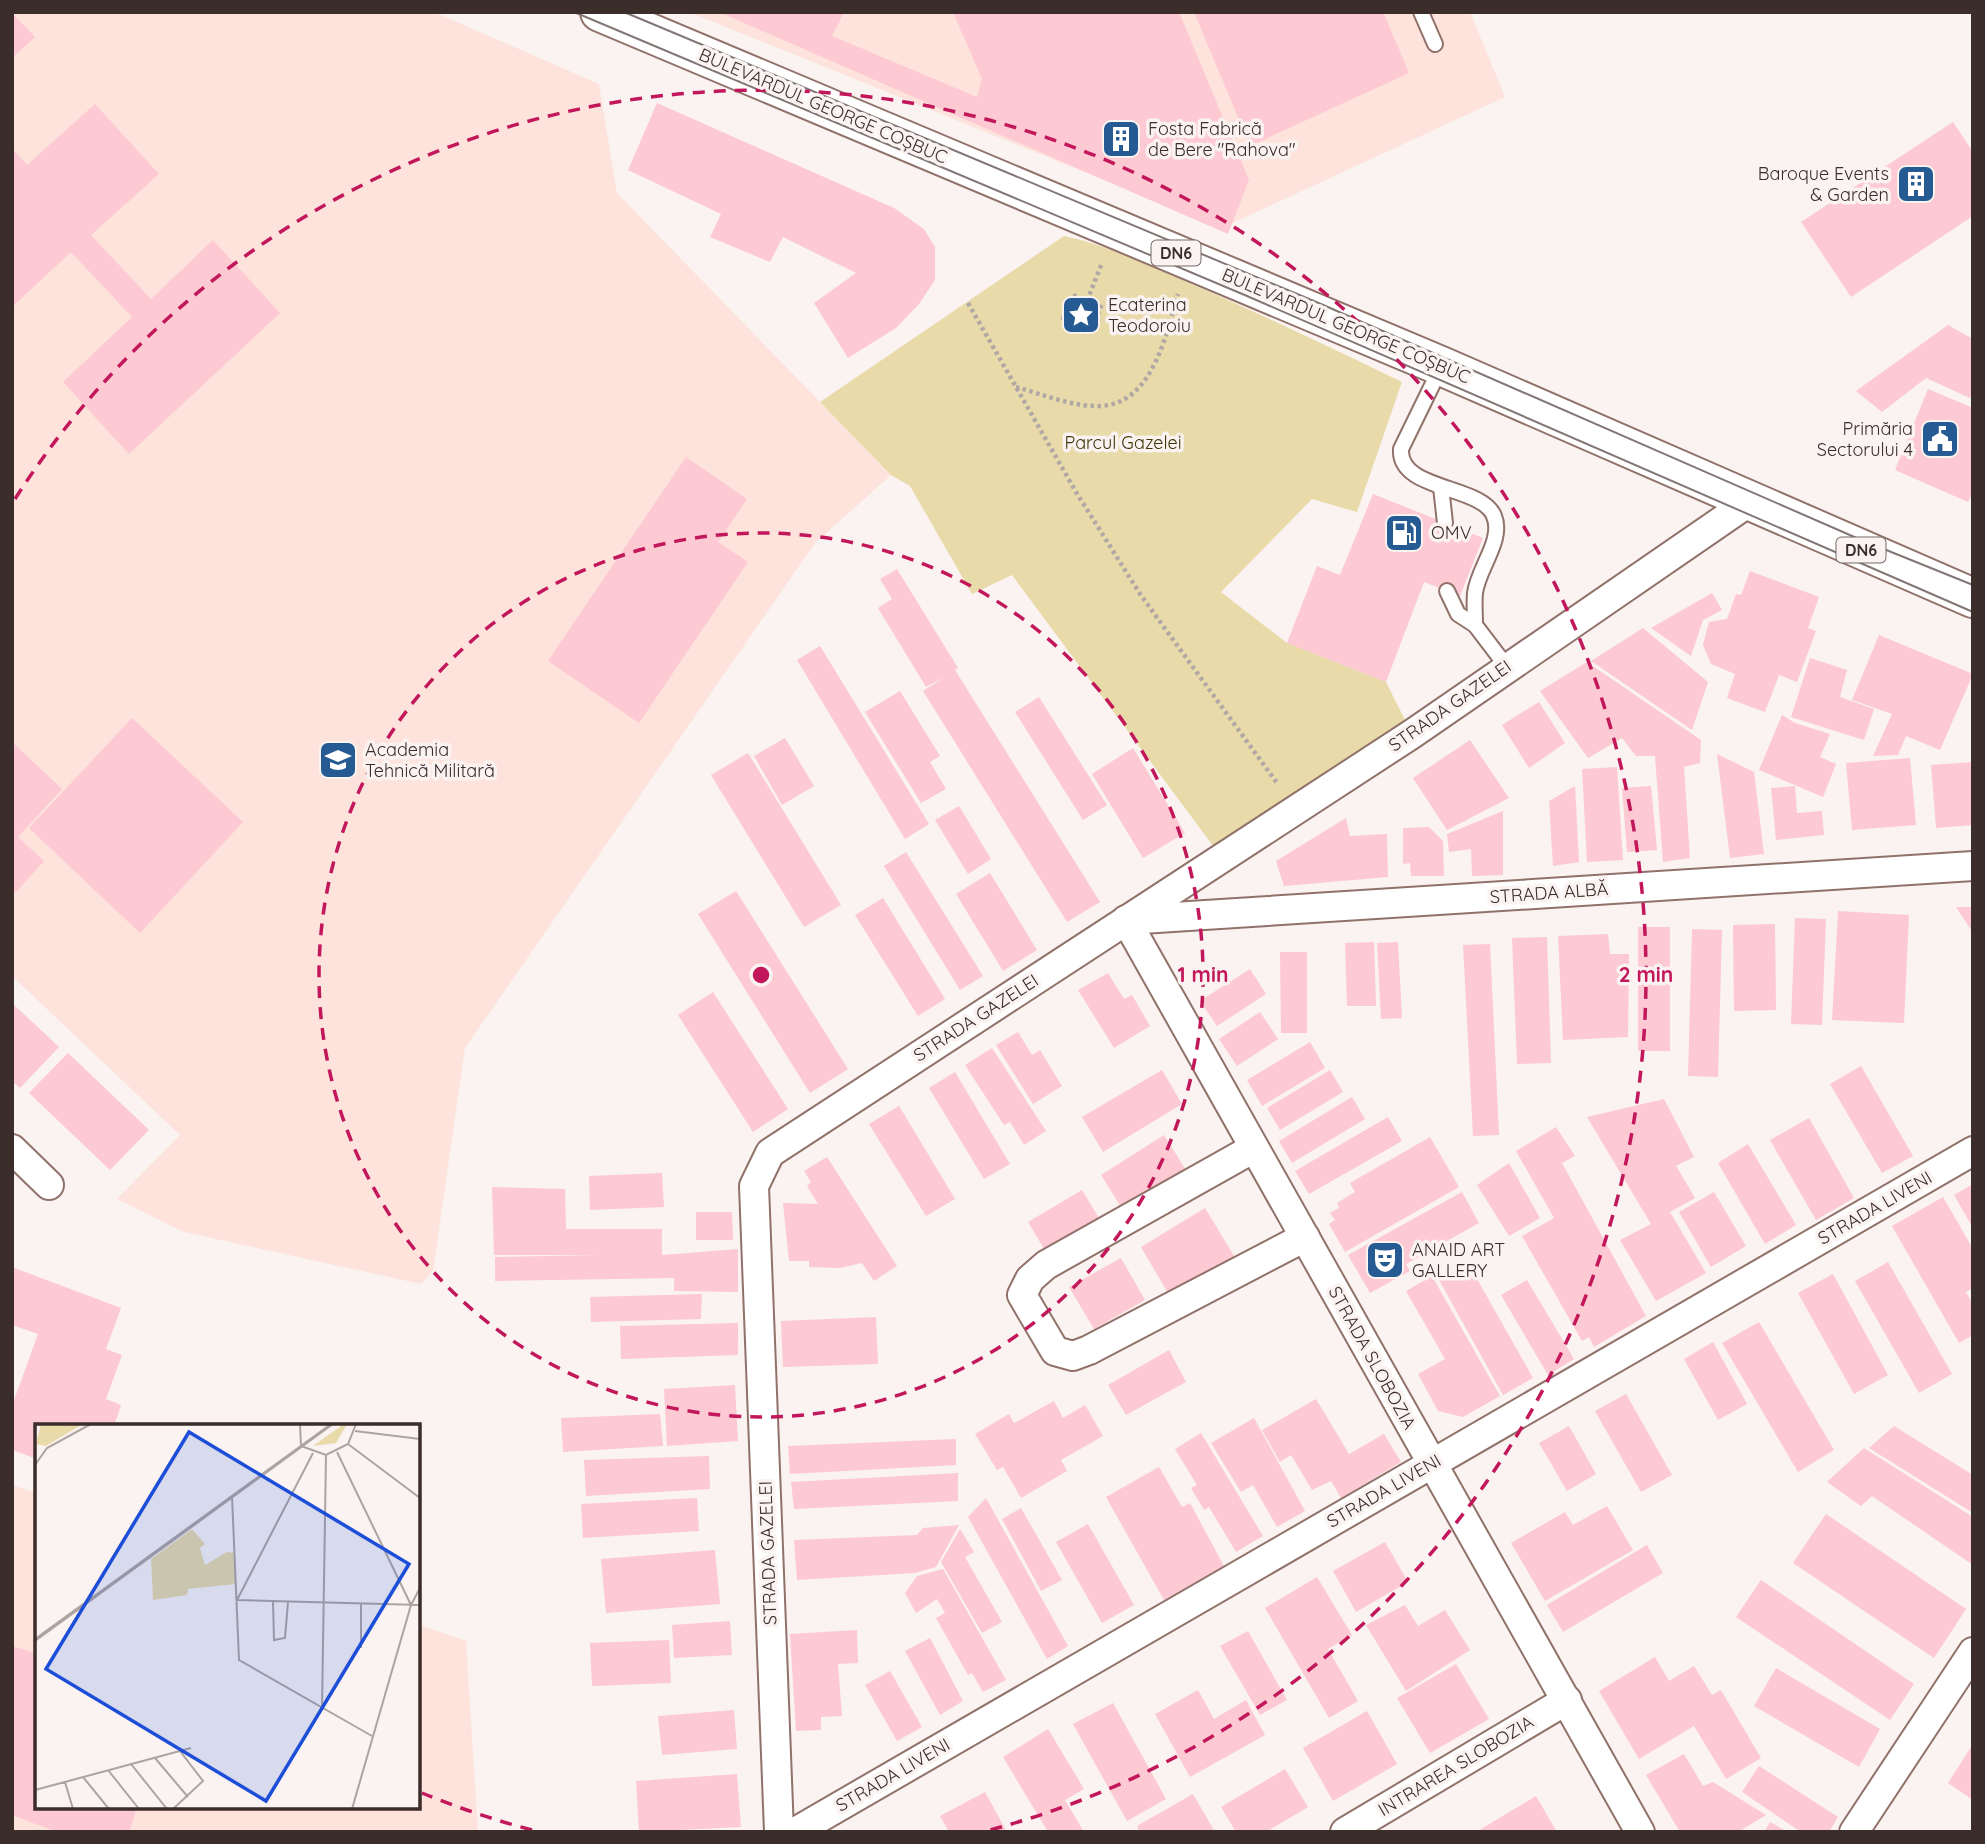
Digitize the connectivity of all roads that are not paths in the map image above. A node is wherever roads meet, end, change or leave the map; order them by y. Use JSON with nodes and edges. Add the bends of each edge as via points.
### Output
{"nodes":[{"id":1,"x":600,"y":12,"type":"edge"},
{"id":2,"x":1421,"y":12,"type":"edge"},
{"id":3,"x":1435,"y":44,"type":"dead end"},
{"id":4,"x":1441,"y":366,"type":"junction"},
{"id":5,"x":1441,"y":487,"type":"junction"},
{"id":6,"x":1749,"y":502,"type":"junction"},
{"id":7,"x":1445,"y":523,"type":"dead end"},
{"id":8,"x":1447,"y":591,"type":"dead end"},
{"id":9,"x":1973,"y":598,"type":"edge"},
{"id":10,"x":1475,"y":625,"type":"junction"},
{"id":11,"x":1507,"y":667,"type":"junction"},
{"id":12,"x":1973,"y":866,"type":"edge"},
{"id":13,"x":1126,"y":920,"type":"junction"},
{"id":14,"x":1254,"y":1148,"type":"junction"},
{"id":15,"x":12,"y":1149,"type":"edge"},
{"id":16,"x":1973,"y":1151,"type":"edge"},
{"id":17,"x":49,"y":1185,"type":"dead end"},
{"id":18,"x":1305,"y":1237,"type":"junction"},
{"id":19,"x":1432,"y":1464,"type":"junction"},
{"id":20,"x":1973,"y":1652,"type":"edge"},
{"id":21,"x":1567,"y":1699,"type":"junction"},
{"id":22,"x":779,"y":1832,"type":"edge"},
{"id":23,"x":795,"y":1832,"type":"edge"},
{"id":24,"x":1345,"y":1832,"type":"edge"},
{"id":25,"x":1640,"y":1832,"type":"edge"},
{"id":26,"x":1854,"y":1832,"type":"edge"}],
"edges":[{"from":1,"to":4,"type":"main road","name":"BULEVARDUL GEORGE COȘBUC","number":"DN6"},
{"from":2,"to":3,"type":"lane"},
{"from":4,"to":5,"type":"lane","via":[[1400,458],[1407,469]]},
{"from":4,"to":6,"type":"main road","name":"BULEVARDUL GEORGE COȘBUC","number":"DN6"},
{"from":5,"to":7,"type":"lane"},
{"from":5,"to":10,"type":"lane","via":[[1486,505],[1497,528],[1475,591]]},
{"from":6,"to":9,"type":"main road","name":"BULEVARDUL GEORGE COȘBUC","number":"DN6"},
{"from":6,"to":11,"type":"street","name":"STRADA GAZELEI"},
{"from":8,"to":10,"type":"lane","via":[[1458,614]]},
{"from":10,"to":11,"type":"lane"},
{"from":11,"to":13,"type":"street","name":"STRADA GAZELEI"},
{"from":12,"to":13,"type":"street","name":"STRADA ALBĂ"},
{"from":13,"to":14,"type":"street","name":"STRADA SLOBOZIA"},
{"from":13,"to":22,"type":"street","name":"STRADA GAZELEI","via":[[770,1153],[754,1186]]},
{"from":14,"to":18,"type":"street","name":"STRADA SLOBOZIA"},
{"from":14,"to":18,"type":"street","via":[[1046,1265],[1030,1279],[1022,1295],[1055,1351],[1073,1356]]},
{"from":15,"to":17,"type":"street"},
{"from":16,"to":19,"type":"street","name":"STRADA LIVENI"},
{"from":18,"to":19,"type":"street","name":"STRADA SLOBOZIA"},
{"from":19,"to":21,"type":"street","name":"STRADA SLOBOZIA"},
{"from":19,"to":23,"type":"street","name":"STRADA LIVENI"},
{"from":20,"to":26,"type":"street"},
{"from":21,"to":24,"type":"street","name":"INTRAREA SLOBOZIA"},
{"from":21,"to":25,"type":"street","name":"STRADA SLOBOZIA"}]}
